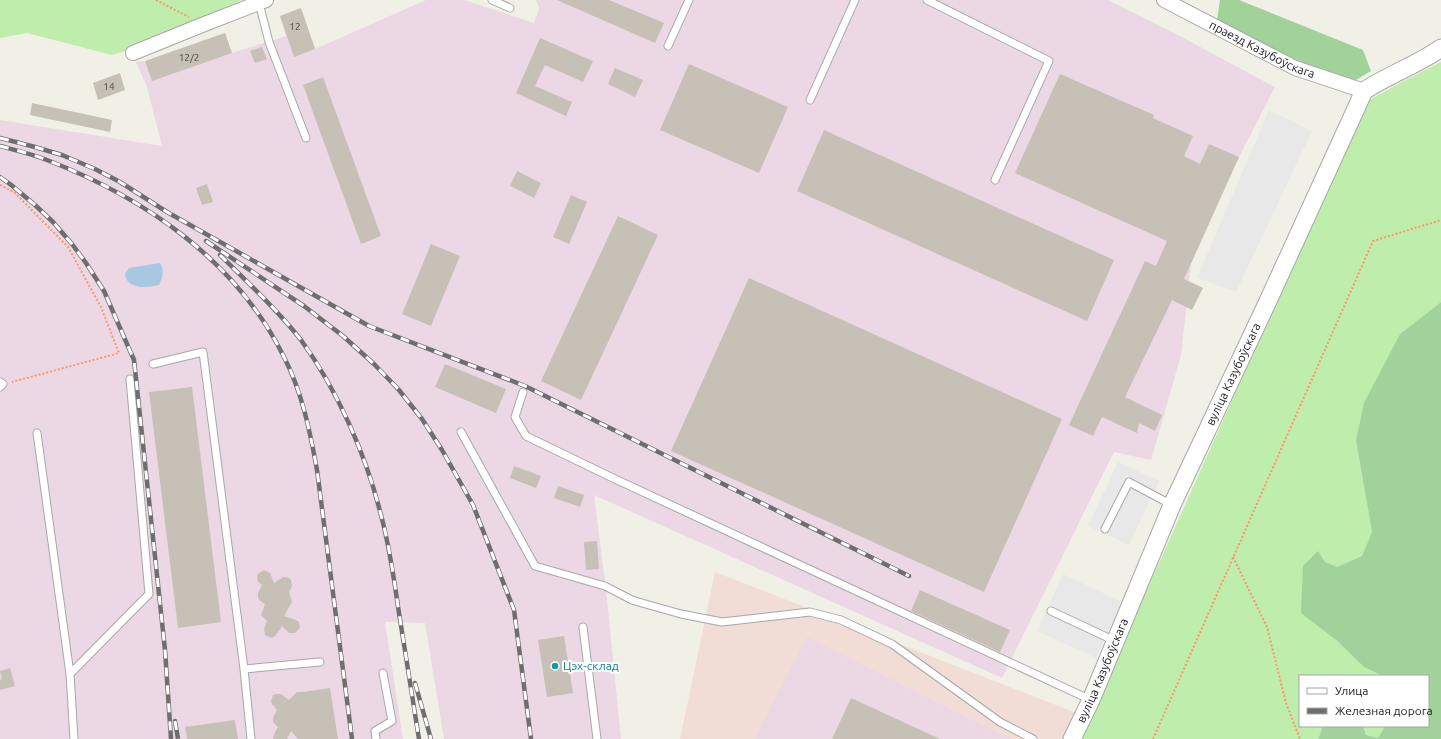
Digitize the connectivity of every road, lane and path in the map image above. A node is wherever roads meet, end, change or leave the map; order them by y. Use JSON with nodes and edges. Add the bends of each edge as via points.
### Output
{"nodes":[{"id":1,"x":156,"y":0,"type":"edge"},
{"id":2,"x":492,"y":0,"type":"edge"},
{"id":3,"x":689,"y":0,"type":"edge"},
{"id":4,"x":855,"y":0,"type":"edge"},
{"id":5,"x":927,"y":0,"type":"edge"},
{"id":6,"x":1164,"y":0,"type":"edge"},
{"id":7,"x":262,"y":1,"type":"edge"},
{"id":8,"x":510,"y":8,"type":"dead end"},
{"id":9,"x":202,"y":25,"type":"junction"},
{"id":10,"x":668,"y":46,"type":"dead end"},
{"id":11,"x":1441,"y":48,"type":"edge"},
{"id":12,"x":133,"y":54,"type":"dead end"},
{"id":13,"x":1364,"y":91,"type":"junction"},
{"id":14,"x":810,"y":100,"type":"dead end"},
{"id":15,"x":306,"y":138,"type":"dead end"},
{"id":16,"x":995,"y":180,"type":"dead end"},
{"id":17,"x":0,"y":185,"type":"edge"},
{"id":18,"x":1441,"y":220,"type":"edge"},
{"id":19,"x":153,"y":364,"type":"dead end"},
{"id":20,"x":130,"y":380,"type":"dead end"},
{"id":21,"x":1,"y":384,"type":"edge"},
{"id":22,"x":523,"y":392,"type":"dead end"},
{"id":23,"x":461,"y":432,"type":"dead end"},
{"id":24,"x":37,"y":433,"type":"dead end"},
{"id":25,"x":1172,"y":505,"type":"junction"},
{"id":26,"x":1105,"y":529,"type":"dead end"},
{"id":27,"x":1233,"y":557,"type":"junction"},
{"id":28,"x":1051,"y":611,"type":"dead end"},
{"id":29,"x":583,"y":628,"type":"dead end"},
{"id":30,"x":1115,"y":641,"type":"junction"},
{"id":31,"x":320,"y":662,"type":"dead end"},
{"id":32,"x":244,"y":669,"type":"junction"},
{"id":33,"x":383,"y":673,"type":"dead end"},
{"id":34,"x":70,"y":674,"type":"junction"},
{"id":35,"x":1091,"y":700,"type":"junction"},
{"id":36,"x":74,"y":739,"type":"edge"},
{"id":37,"x":251,"y":739,"type":"edge"},
{"id":38,"x":376,"y":739,"type":"edge"},
{"id":39,"x":597,"y":739,"type":"edge"},
{"id":40,"x":1033,"y":739,"type":"edge"},
{"id":41,"x":1072,"y":739,"type":"edge"},
{"id":42,"x":1153,"y":739,"type":"edge"},
{"id":43,"x":1300,"y":739,"type":"edge"}],
"edges":[{"from":1,"to":9,"type":"path"},
{"from":2,"to":8,"type":"lane"},
{"from":3,"to":10,"type":"lane"},
{"from":4,"to":14,"type":"lane"},
{"from":5,"to":16,"type":"lane","via":[[1049,61]]},
{"from":6,"to":13,"type":"street","name":"праезд Казубоўскага","via":[[1295,68]]},
{"from":7,"to":9,"type":"street"},
{"from":7,"to":15,"type":"lane","via":[[269,42]]},
{"from":9,"to":12,"type":"street"},
{"from":11,"to":13,"type":"street"},
{"from":13,"to":25,"type":"street","name":"вуліца Казубоўскага"},
{"from":17,"to":21,"type":"path","via":[[14,192],[68,247],[101,307],[119,353]]},
{"from":18,"to":27,"type":"path","via":[[1373,242]]},
{"from":19,"to":32,"type":"lane","via":[[203,352]]},
{"from":20,"to":34,"type":"lane","via":[[149,594]]},
{"from":22,"to":35,"type":"lane","via":[[515,416],[526,436]]},
{"from":23,"to":40,"type":"lane","via":[[535,566],[606,586],[642,603],[722,622],[810,612],[841,620],[892,644],[1000,722]]},
{"from":24,"to":34,"type":"lane"},
{"from":25,"to":26,"type":"lane","via":[[1128,482]]},
{"from":25,"to":30,"type":"street","name":"вуліца Казубоўскага"},
{"from":27,"to":42,"type":"path"},
{"from":27,"to":43,"type":"path","via":[[1267,627],[1286,703]]},
{"from":28,"to":30,"type":"lane"},
{"from":29,"to":39,"type":"lane"},
{"from":30,"to":35,"type":"street","name":"вуліца Казубоўскага"},
{"from":31,"to":32,"type":"lane"},
{"from":32,"to":37,"type":"lane"},
{"from":33,"to":38,"type":"lane","via":[[392,721],[375,731]]},
{"from":34,"to":36,"type":"lane"},
{"from":35,"to":41,"type":"street","name":"вуліца Казубоўскага"}]}
